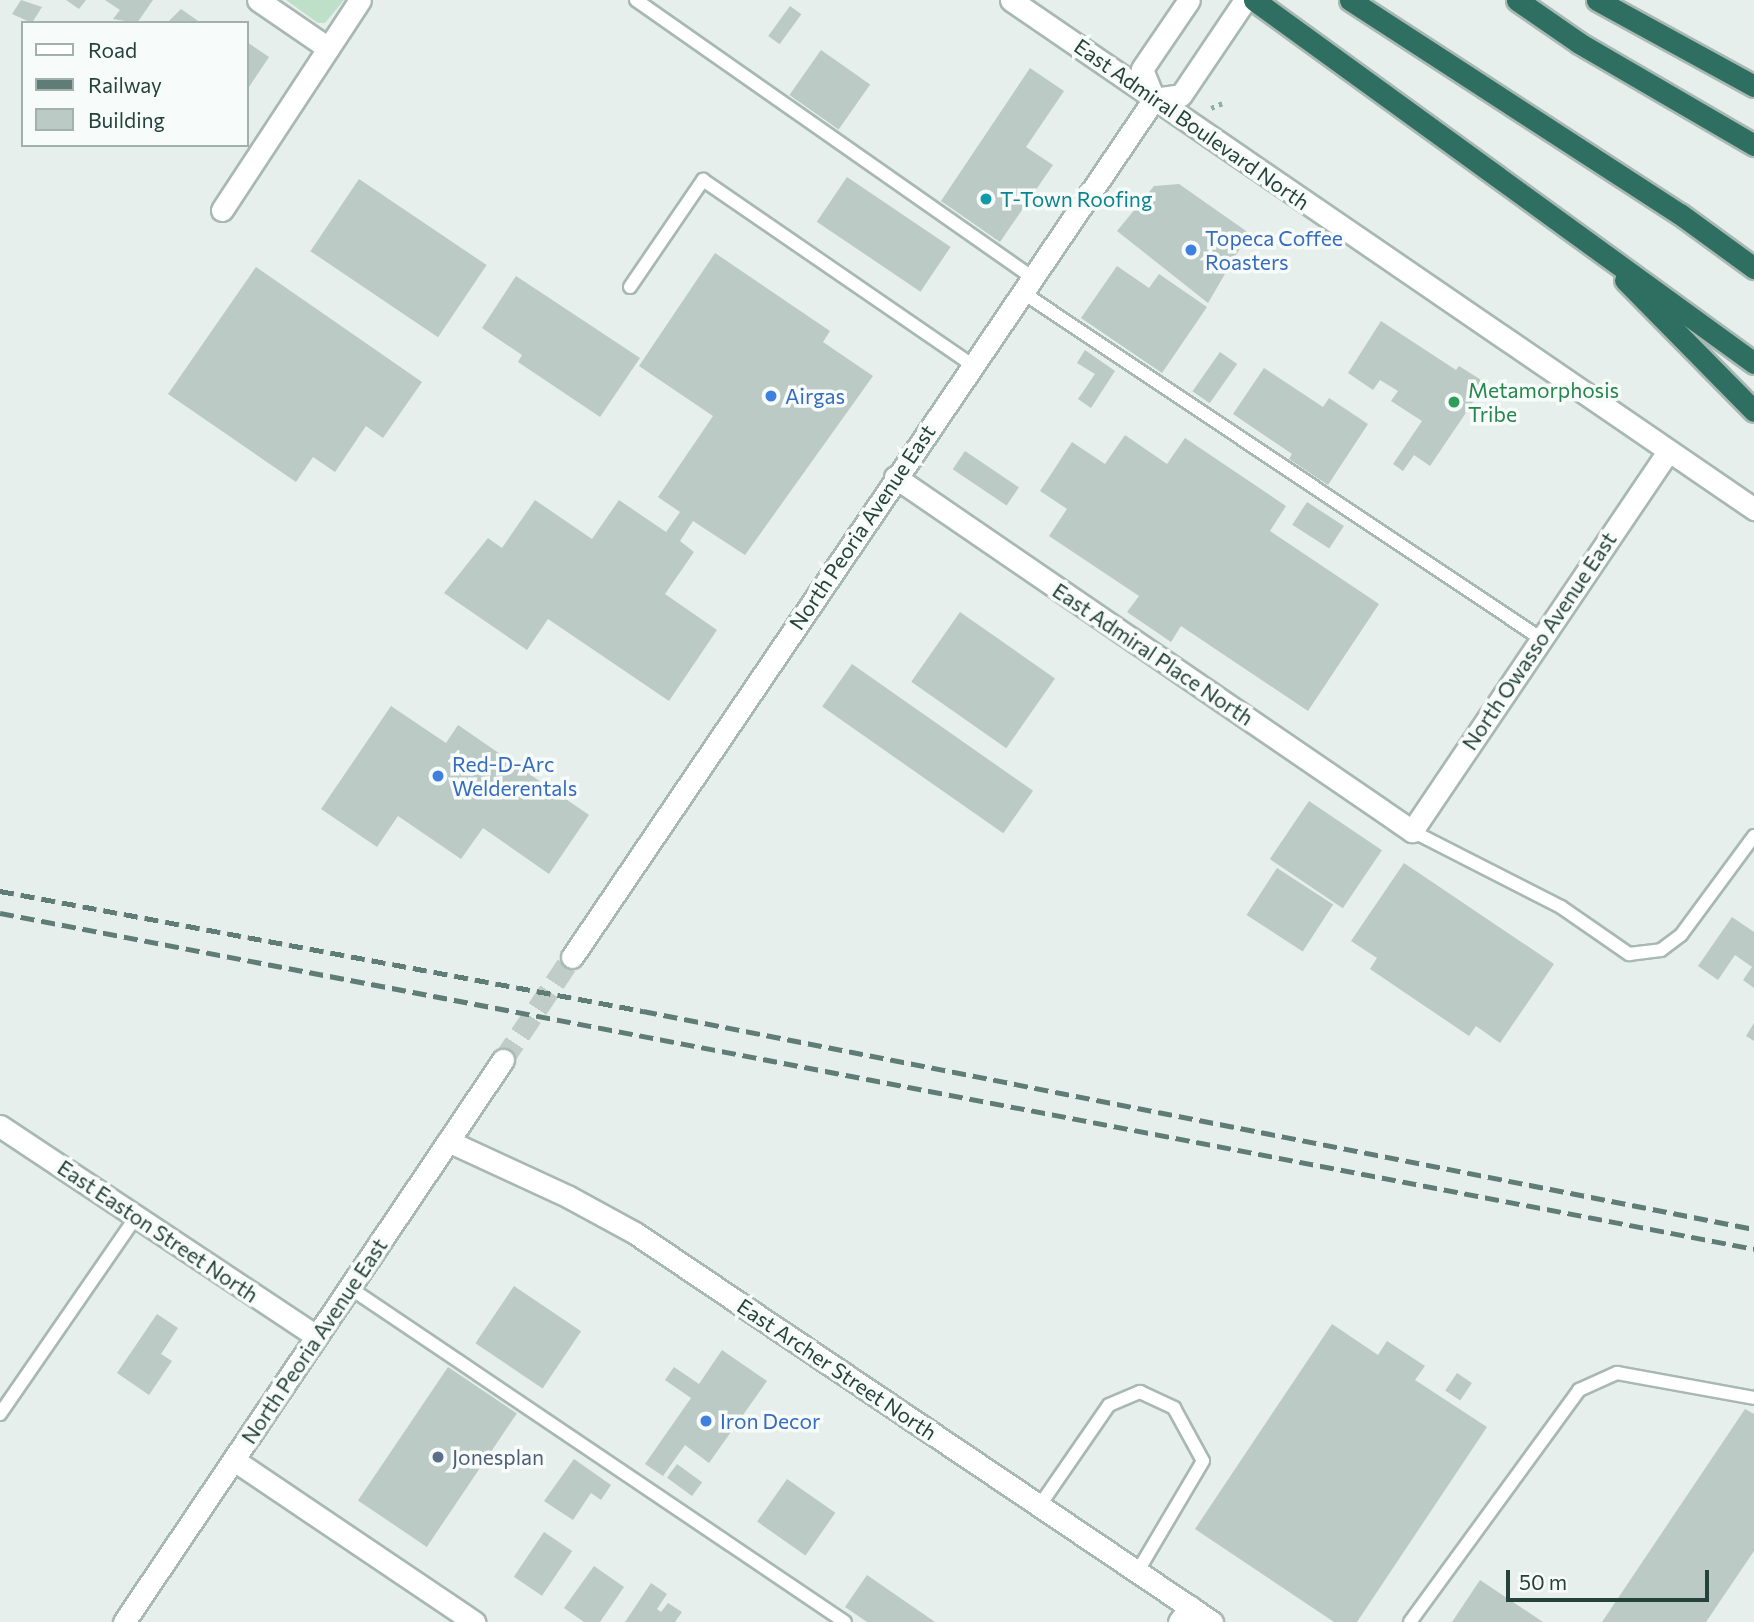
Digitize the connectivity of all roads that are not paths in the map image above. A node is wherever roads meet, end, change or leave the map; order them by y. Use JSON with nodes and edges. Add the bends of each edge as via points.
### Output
{"nodes":[{"id":1,"x":258,"y":0,"type":"edge"},
{"id":2,"x":360,"y":0,"type":"edge"},
{"id":3,"x":636,"y":0,"type":"edge"},
{"id":4,"x":1011,"y":0,"type":"edge"},
{"id":5,"x":1189,"y":0,"type":"edge"},
{"id":6,"x":1245,"y":0,"type":"edge"},
{"id":7,"x":1254,"y":0,"type":"edge"},
{"id":8,"x":1517,"y":0,"type":"edge"},
{"id":9,"x":1597,"y":0,"type":"edge"},
{"id":10,"x":1353,"y":2,"type":"edge"},
{"id":11,"x":328,"y":48,"type":"junction"},
{"id":12,"x":1754,"y":86,"type":"edge"},
{"id":13,"x":1154,"y":99,"type":"junction"},
{"id":14,"x":1754,"y":145,"type":"edge"},
{"id":15,"x":222,"y":210,"type":"dead end"},
{"id":16,"x":1680,"y":214,"type":"junction"},
{"id":17,"x":1577,"y":231,"type":"junction"},
{"id":18,"x":1754,"y":256,"type":"edge"},
{"id":19,"x":1754,"y":268,"type":"edge"},
{"id":20,"x":1027,"y":285,"type":"junction"},
{"id":21,"x":630,"y":287,"type":"dead end"},
{"id":22,"x":1754,"y":363,"type":"edge"},
{"id":23,"x":972,"y":365,"type":"junction"},
{"id":24,"x":1754,"y":411,"type":"edge"},
{"id":25,"x":1668,"y":451,"type":"junction"},
{"id":26,"x":895,"y":477,"type":"junction"},
{"id":27,"x":1754,"y":509,"type":"edge"},
{"id":28,"x":1540,"y":638,"type":"junction"},
{"id":29,"x":1412,"y":831,"type":"junction"},
{"id":30,"x":1754,"y":836,"type":"edge"},
{"id":31,"x":572,"y":957,"type":"tunnel mouth"},
{"id":32,"x":503,"y":1060,"type":"tunnel mouth"},
{"id":33,"x":0,"y":1126,"type":"edge"},
{"id":34,"x":448,"y":1142,"type":"junction"},
{"id":35,"x":135,"y":1218,"type":"junction"},
{"id":36,"x":350,"y":1288,"type":"junction"},
{"id":37,"x":316,"y":1336,"type":"junction"},
{"id":38,"x":1754,"y":1398,"type":"edge"},
{"id":39,"x":0,"y":1414,"type":"edge"},
{"id":40,"x":234,"y":1460,"type":"junction"},
{"id":41,"x":1040,"y":1505,"type":"junction"},
{"id":42,"x":1138,"y":1572,"type":"junction"},
{"id":43,"x":1184,"y":1614,"type":"edge"},
{"id":44,"x":124,"y":1622,"type":"edge"},
{"id":45,"x":474,"y":1622,"type":"edge"},
{"id":46,"x":845,"y":1622,"type":"edge"},
{"id":47,"x":1212,"y":1622,"type":"edge"},
{"id":48,"x":1410,"y":1622,"type":"edge"}],
"edges":[{"from":1,"to":11,"type":"street"},
{"from":2,"to":11,"type":"street"},
{"from":3,"to":20,"type":"lane"},
{"from":4,"to":13,"type":"street","name":"East Admiral Boulevard North"},
{"from":5,"to":13,"type":"street","via":[[1142,69]]},
{"from":6,"to":13,"type":"street","via":[[1181,95]]},
{"from":7,"to":17,"type":"highway"},
{"from":8,"to":14,"type":"highway","via":[[1579,43]]},
{"from":9,"to":12,"type":"highway"},
{"from":10,"to":16,"type":"highway"},
{"from":11,"to":15,"type":"street"},
{"from":13,"to":20,"type":"street","name":"North Peoria Avenue East"},
{"from":13,"to":25,"type":"street","name":"East Admiral Boulevard North"},
{"from":16,"to":18,"type":"highway"},
{"from":16,"to":19,"type":"highway"},
{"from":17,"to":22,"type":"highway"},
{"from":17,"to":24,"type":"highway"},
{"from":20,"to":23,"type":"street","name":"North Peoria Avenue East"},
{"from":20,"to":28,"type":"lane"},
{"from":21,"to":23,"type":"lane","via":[[703,180]]},
{"from":23,"to":26,"type":"street","name":"North Peoria Avenue East"},
{"from":25,"to":27,"type":"street","name":"East Admiral Boulevard North"},
{"from":25,"to":28,"type":"street","name":"North Owasso Avenue East"},
{"from":26,"to":29,"type":"street","name":"East Admiral Place North"},
{"from":26,"to":31,"type":"street","name":"North Peoria Avenue East"},
{"from":28,"to":29,"type":"street","name":"North Owasso Avenue East"},
{"from":29,"to":30,"type":"lane","via":[[1561,907],[1629,954],[1661,950],[1681,935]]},
{"from":32,"to":34,"type":"street","name":"North Peoria Avenue East"},
{"from":33,"to":35,"type":"street","name":"East Easton Street North"},
{"from":34,"to":36,"type":"street","name":"North Peoria Avenue East"},
{"from":34,"to":41,"type":"street","name":"East Archer Street North","via":[[569,1196],[635,1233]]},
{"from":35,"to":37,"type":"street","name":"East Easton Street North"},
{"from":35,"to":39,"type":"lane"},
{"from":36,"to":37,"type":"street","name":"North Peoria Avenue East"},
{"from":36,"to":46,"type":"lane"},
{"from":37,"to":40,"type":"street","name":"North Peoria Avenue East"},
{"from":38,"to":48,"type":"lane","via":[[1617,1373],[1579,1390]]},
{"from":40,"to":44,"type":"street","name":"North Peoria Avenue East"},
{"from":40,"to":45,"type":"street"},
{"from":41,"to":42,"type":"street","name":"East Archer Street North"},
{"from":41,"to":42,"type":"lane","via":[[1109,1405],[1140,1392],[1174,1408],[1203,1461],[1192,1487]]},
{"from":42,"to":43,"type":"street","name":"East Archer Street North"},
{"from":43,"to":47,"type":"street","name":"East Archer Street North"}]}
